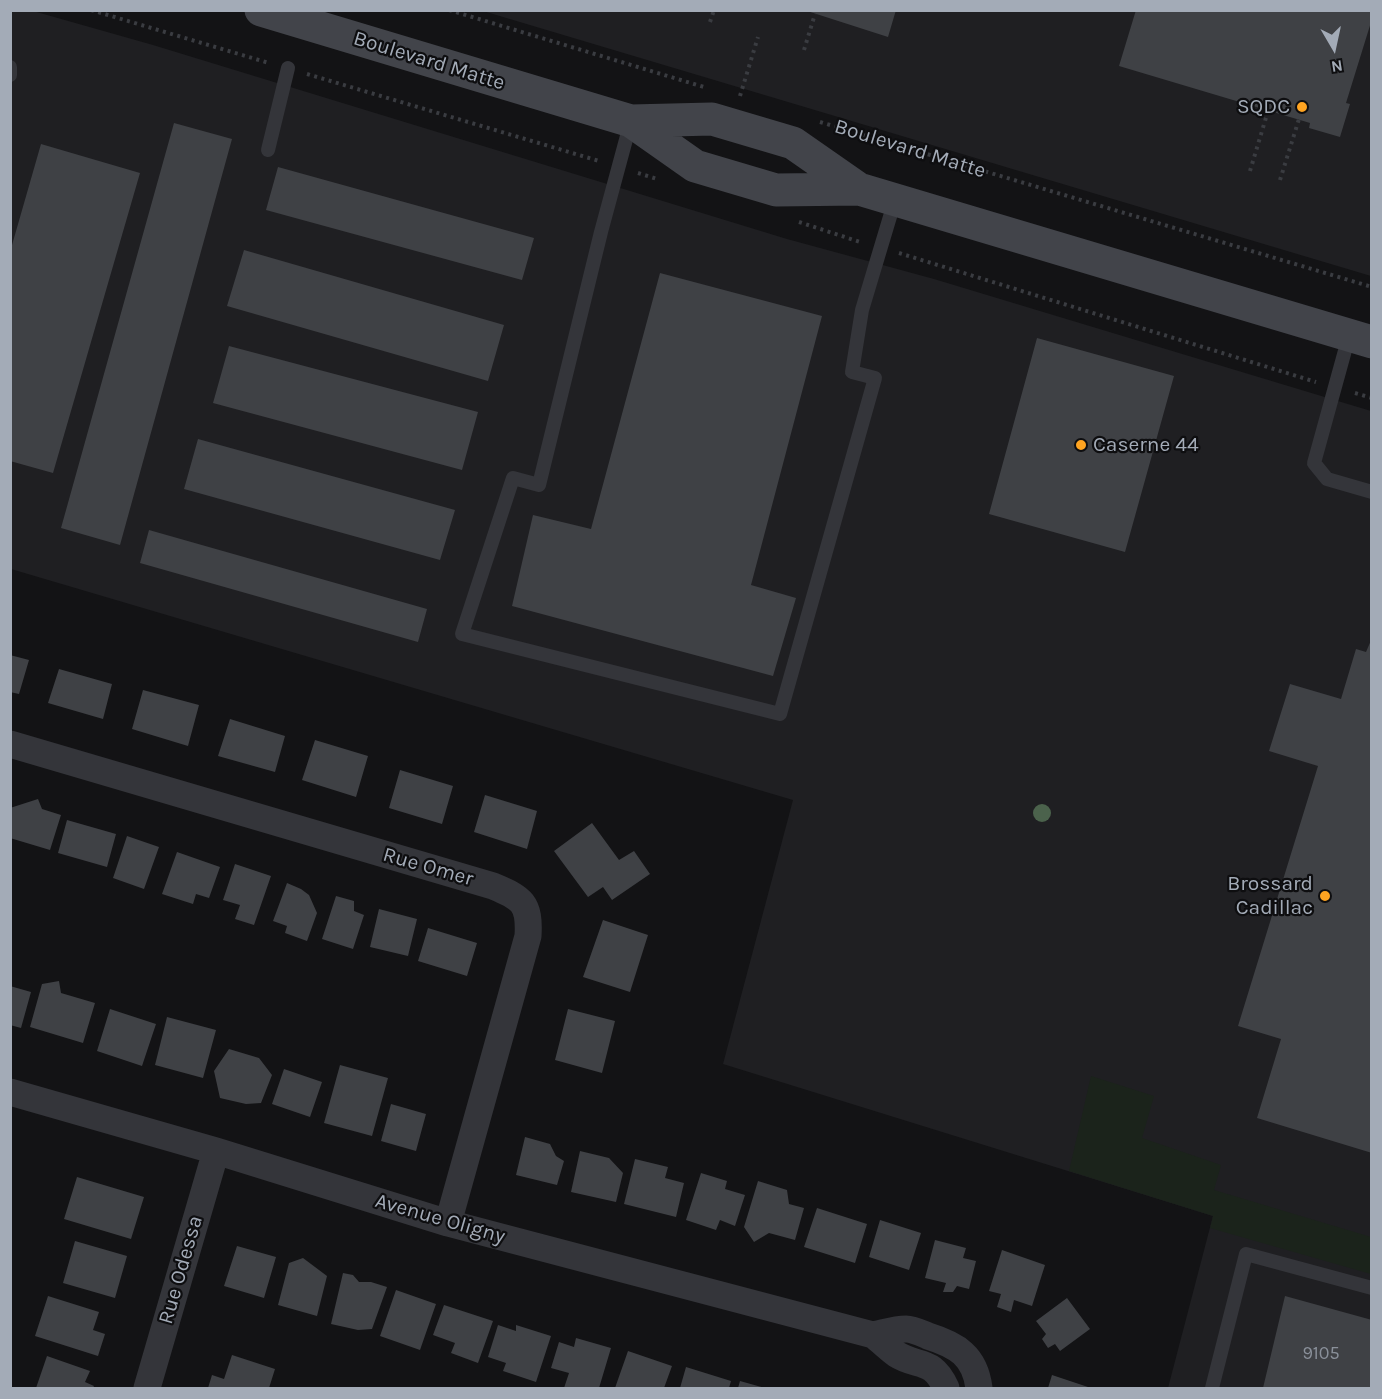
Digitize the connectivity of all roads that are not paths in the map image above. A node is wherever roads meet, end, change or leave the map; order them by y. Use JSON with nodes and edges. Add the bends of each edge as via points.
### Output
{"nodes":[{"id":1,"x":261,"y":10,"type":"edge"},
{"id":2,"x":10,"y":67,"type":"edge"},
{"id":3,"x":288,"y":68,"type":"dead end"},
{"id":4,"x":10,"y":75,"type":"edge"},
{"id":5,"x":631,"y":121,"type":"junction"},
{"id":6,"x":268,"y":150,"type":"dead end"},
{"id":7,"x":859,"y":189,"type":"junction"},
{"id":8,"x":895,"y":200,"type":"junction"},
{"id":9,"x":1360,"y":339,"type":"edge"},
{"id":10,"x":1371,"y":492,"type":"edge"},
{"id":11,"x":10,"y":744,"type":"edge"},
{"id":12,"x":10,"y":1092,"type":"edge"},
{"id":13,"x":216,"y":1151,"type":"junction"},
{"id":14,"x":448,"y":1223,"type":"junction"},
{"id":15,"x":1371,"y":1288,"type":"edge"},
{"id":16,"x":873,"y":1335,"type":"junction"},
{"id":17,"x":147,"y":1389,"type":"edge"},
{"id":18,"x":946,"y":1389,"type":"edge"},
{"id":19,"x":979,"y":1389,"type":"edge"},
{"id":20,"x":1212,"y":1389,"type":"edge"}],
"edges":[{"from":1,"to":5,"type":"main road","name":"Boulevard Matte"},
{"from":2,"to":4,"type":"lane"},
{"from":3,"to":6,"type":"lane"},
{"from":5,"to":7,"type":"main road","name":"Boulevard Matte","via":[[695,166],[776,190]]},
{"from":5,"to":7,"type":"main road","name":"Boulevard Matte","via":[[712,119],[793,143]]},
{"from":5,"to":8,"type":"lane","via":[[539,485],[513,478],[462,634],[780,714],[875,378],[852,372],[862,310]]},
{"from":7,"to":8,"type":"main road","name":"Boulevard Matte"},
{"from":8,"to":9,"type":"main road","name":"Boulevard Matte"},
{"from":9,"to":10,"type":"lane","via":[[1314,463],[1327,479]]},
{"from":11,"to":14,"type":"street","name":"Rue Omer","via":[[494,886],[525,905],[528,936]]},
{"from":12,"to":13,"type":"street","name":"Avenue Oligny"},
{"from":13,"to":14,"type":"street","name":"Avenue Oligny"},
{"from":13,"to":17,"type":"street","name":"Rue Odessa"},
{"from":14,"to":16,"type":"street","name":"Avenue Oligny"},
{"from":15,"to":20,"type":"lane","via":[[1246,1254]]},
{"from":16,"to":18,"type":"street","name":"Avenue Oligny","via":[[897,1355],[932,1369]]},
{"from":16,"to":19,"type":"street","name":"Avenue Oligny","via":[[906,1329],[947,1342],[970,1361]]}]}
